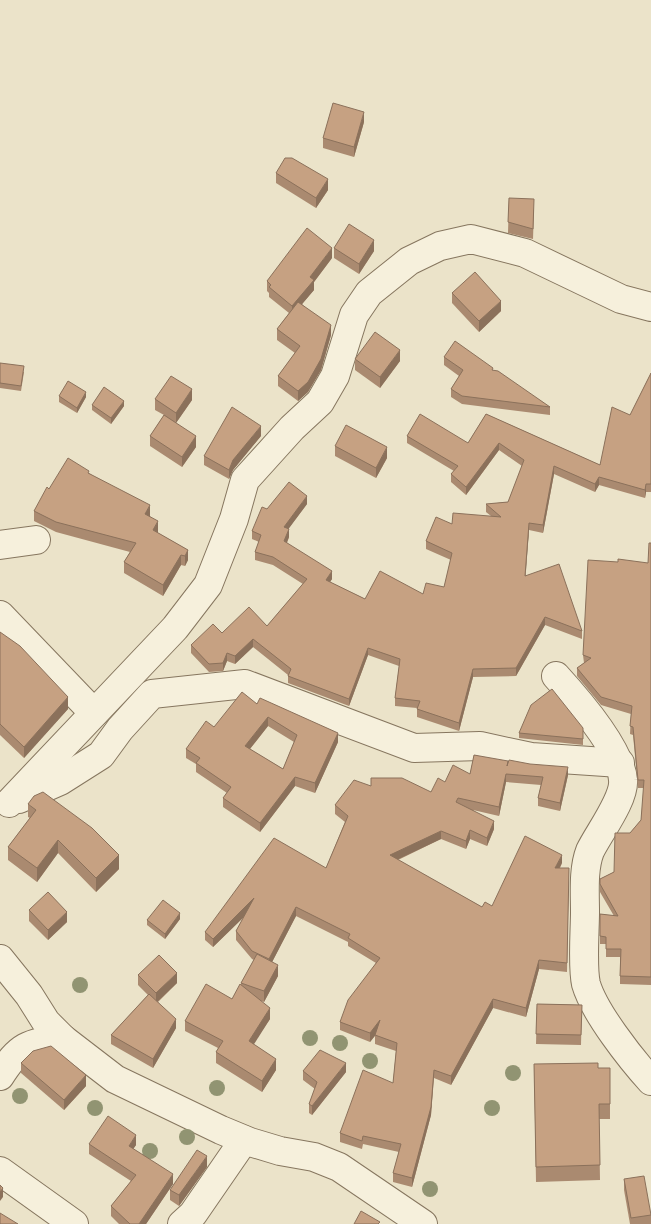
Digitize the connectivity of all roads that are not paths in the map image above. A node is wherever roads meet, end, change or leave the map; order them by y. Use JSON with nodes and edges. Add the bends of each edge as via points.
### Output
{"nodes":[{"id":1,"x":651,"y":307,"type":"edge"},
{"id":2,"x":36,"y":540,"type":"dead end"},
{"id":3,"x":0,"y":545,"type":"edge"},
{"id":4,"x":0,"y":615,"type":"edge"},
{"id":5,"x":556,"y":676,"type":"dead end"},
{"id":6,"x":94,"y":714,"type":"junction"},
{"id":7,"x":620,"y":763,"type":"junction"},
{"id":8,"x":4,"y":799,"type":"edge"},
{"id":9,"x":0,"y":959,"type":"edge"},
{"id":10,"x":63,"y":1039,"type":"junction"},
{"id":11,"x":0,"y":1076,"type":"edge"},
{"id":12,"x":651,"y":1081,"type":"edge"},
{"id":13,"x":244,"y":1140,"type":"junction"},
{"id":14,"x":0,"y":1171,"type":"edge"},
{"id":15,"x":74,"y":1224,"type":"edge"},
{"id":16,"x":182,"y":1224,"type":"edge"},
{"id":17,"x":423,"y":1224,"type":"edge"}],
"edges":[{"from":1,"to":6,"type":"street","via":[[621,299],[525,253],[471,239],[440,246],[409,262],[368,293],[354,315],[335,376],[320,402],[246,480],[208,585],[175,628]]},
{"from":2,"to":3,"type":"street"},
{"from":4,"to":6,"type":"street"},
{"from":5,"to":7,"type":"street","via":[[584,708]]},
{"from":6,"to":8,"type":"street"},
{"from":7,"to":8,"type":"street","via":[[531,757],[480,746],[414,748],[246,684],[152,694],[101,755],[60,781]]},
{"from":7,"to":12,"type":"street","via":[[624,782],[609,822],[590,852],[585,882],[586,983],[599,1010],[631,1058]]},
{"from":9,"to":10,"type":"street","via":[[46,1022]]},
{"from":10,"to":11,"type":"street","via":[[34,1042],[19,1050]]},
{"from":10,"to":13,"type":"street","via":[[116,1079]]},
{"from":13,"to":16,"type":"street","via":[[193,1214]]},
{"from":13,"to":17,"type":"street","via":[[314,1157],[340,1167]]},
{"from":14,"to":15,"type":"street"}]}
